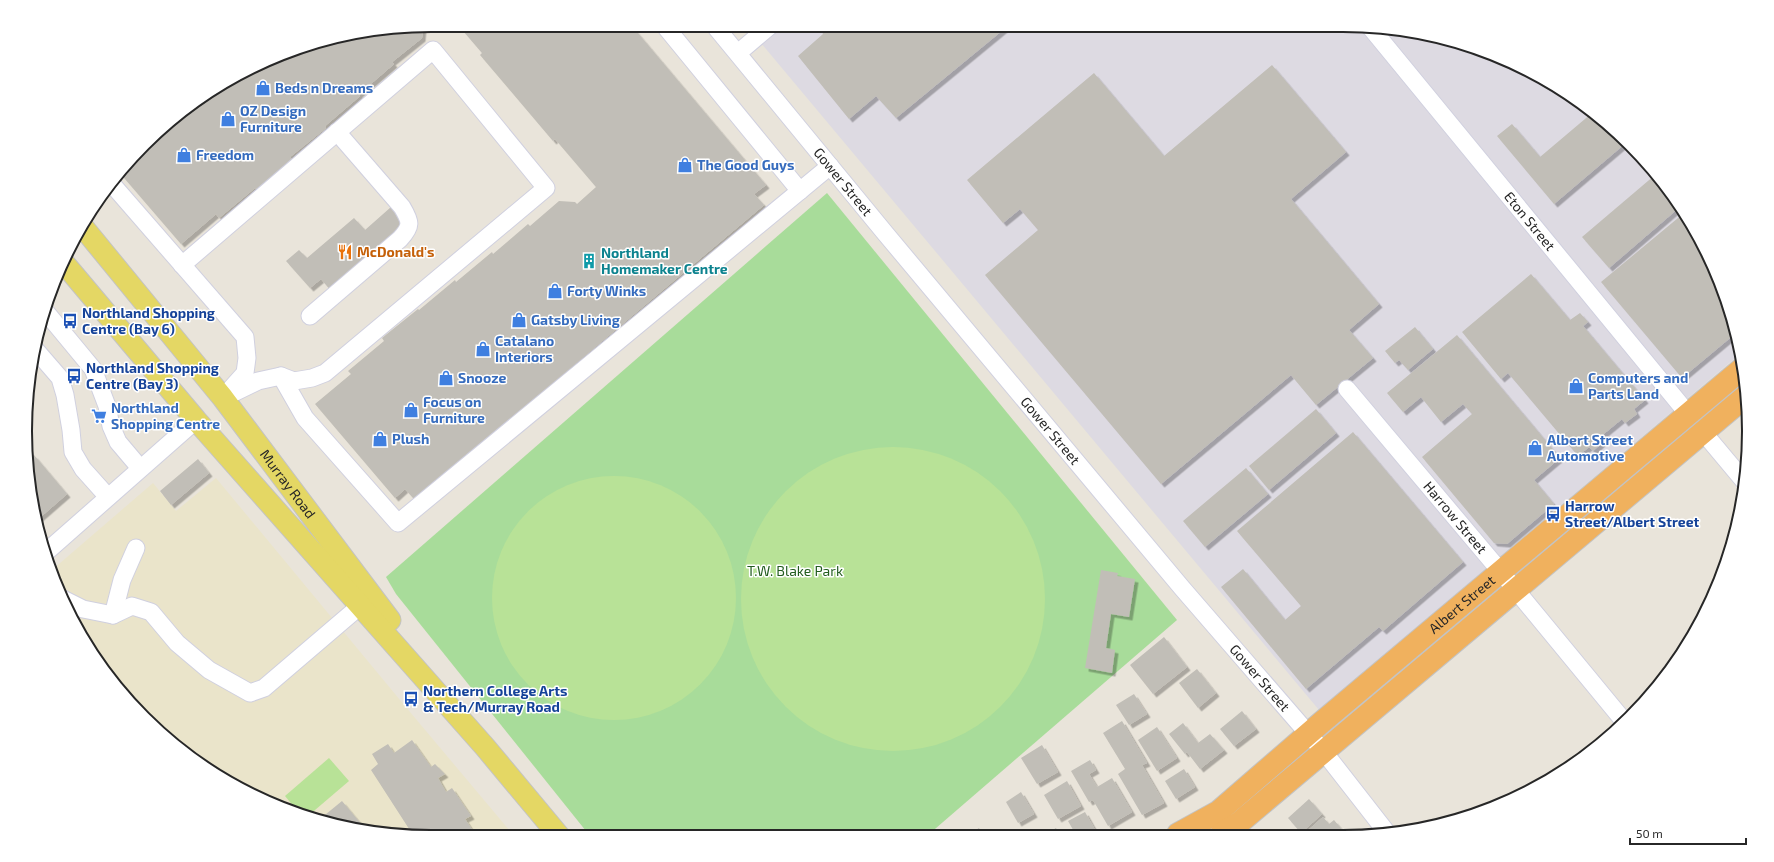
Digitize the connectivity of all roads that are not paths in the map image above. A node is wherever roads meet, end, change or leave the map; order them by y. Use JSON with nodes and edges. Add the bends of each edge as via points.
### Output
{"nodes":[{"id":1,"x":670,"y":32,"type":"edge"},
{"id":2,"x":720,"y":32,"type":"edge"},
{"id":3,"x":763,"y":32,"type":"edge"},
{"id":4,"x":1376,"y":34,"type":"edge"},
{"id":5,"x":738,"y":53,"type":"junction"},
{"id":6,"x":337,"y":132,"type":"junction"},
{"id":7,"x":830,"y":166,"type":"junction"},
{"id":8,"x":115,"y":187,"type":"edge"},
{"id":9,"x":800,"y":191,"type":"junction"},
{"id":10,"x":85,"y":230,"type":"edge"},
{"id":11,"x":182,"y":265,"type":"junction"},
{"id":12,"x":67,"y":267,"type":"edge"},
{"id":13,"x":49,"y":316,"type":"edge"},
{"id":14,"x":310,"y":316,"type":"dead end"},
{"id":15,"x":40,"y":355,"type":"edge"},
{"id":16,"x":1738,"y":372,"type":"edge"},
{"id":17,"x":281,"y":376,"type":"junction"},
{"id":18,"x":1347,"y":389,"type":"dead end"},
{"id":19,"x":223,"y":398,"type":"junction"},
{"id":20,"x":1741,"y":400,"type":"edge"},
{"id":21,"x":1688,"y":414,"type":"junction"},
{"id":22,"x":196,"y":420,"type":"junction"},
{"id":23,"x":1703,"y":432,"type":"junction"},
{"id":24,"x":140,"y":468,"type":"junction"},
{"id":25,"x":1740,"y":476,"type":"edge"},
{"id":26,"x":1594,"y":493,"type":"junction"},
{"id":27,"x":108,"y":497,"type":"junction"},
{"id":28,"x":1609,"y":511,"type":"junction"},
{"id":29,"x":1538,"y":541,"type":"junction"},
{"id":30,"x":136,"y":548,"type":"dead end"},
{"id":31,"x":50,"y":549,"type":"edge"},
{"id":32,"x":1552,"y":559,"type":"junction"},
{"id":33,"x":1501,"y":572,"type":"junction"},
{"id":34,"x":1515,"y":589,"type":"junction"},
{"id":35,"x":71,"y":603,"type":"edge"},
{"id":36,"x":360,"y":606,"type":"junction"},
{"id":37,"x":113,"y":615,"type":"junction"},
{"id":38,"x":1621,"y":717,"type":"edge"},
{"id":39,"x":1308,"y":734,"type":"junction"},
{"id":40,"x":485,"y":747,"type":"junction"},
{"id":41,"x":1324,"y":752,"type":"junction"},
{"id":42,"x":1383,"y":828,"type":"edge"},
{"id":43,"x":555,"y":830,"type":"edge"},
{"id":44,"x":1185,"y":830,"type":"edge"},
{"id":45,"x":1227,"y":830,"type":"edge"}],
"edges":[{"from":1,"to":9,"type":"street"},
{"from":2,"to":5,"type":"street","name":"Gower Street"},
{"from":3,"to":5,"type":"street"},
{"from":4,"to":21,"type":"street","name":"Eton Street"},
{"from":5,"to":7,"type":"street","name":"Gower Street"},
{"from":6,"to":11,"type":"street"},
{"from":6,"to":14,"type":"street","via":[[402,207],[409,218],[409,224],[408,230],[400,240]]},
{"from":6,"to":17,"type":"street","via":[[433,50],[546,188],[325,373],[294,381]]},
{"from":7,"to":9,"type":"street"},
{"from":7,"to":39,"type":"street","name":"Gower Street","via":[[1182,588]]},
{"from":8,"to":11,"type":"street"},
{"from":9,"to":17,"type":"street","via":[[398,523],[306,418]]},
{"from":10,"to":19,"type":"main road","name":"Murray Road"},
{"from":11,"to":19,"type":"street","via":[[245,337],[245,373]]},
{"from":12,"to":22,"type":"main road","name":"Murray Road"},
{"from":13,"to":24,"type":"street","via":[[93,369],[118,442]]},
{"from":15,"to":27,"type":"street","via":[[60,378],[72,430],[73,452],[83,469]]},
{"from":16,"to":21,"type":"highway","name":"Albert Street"},
{"from":17,"to":19,"type":"street","via":[[258,381]]},
{"from":18,"to":33,"type":"street","name":"Harrow Street"},
{"from":19,"to":22,"type":"main road"},
{"from":19,"to":40,"type":"main road","name":"Murray Road"},
{"from":20,"to":23,"type":"highway","name":"Albert Street"},
{"from":21,"to":23,"type":"highway"},
{"from":21,"to":26,"type":"highway","name":"Albert Street"},
{"from":22,"to":24,"type":"street"},
{"from":22,"to":36,"type":"main road","name":"Murray Road"},
{"from":23,"to":25,"type":"street"},
{"from":23,"to":28,"type":"highway","name":"Albert Street"},
{"from":24,"to":27,"type":"street"},
{"from":26,"to":28,"type":"highway"},
{"from":26,"to":29,"type":"highway","name":"Albert Street"},
{"from":27,"to":31,"type":"street"},
{"from":28,"to":32,"type":"highway","name":"Albert Street"},
{"from":29,"to":32,"type":"highway"},
{"from":29,"to":33,"type":"highway","name":"Albert Street"},
{"from":30,"to":37,"type":"street","via":[[122,580]]},
{"from":32,"to":34,"type":"highway","name":"Albert Street"},
{"from":33,"to":34,"type":"street","name":"Harrow Street"},
{"from":33,"to":39,"type":"highway","name":"Albert Street"},
{"from":34,"to":38,"type":"street","name":"Harrow Street"},
{"from":34,"to":41,"type":"highway","name":"Albert Street"},
{"from":35,"to":37,"type":"street","via":[[83,609]]},
{"from":36,"to":37,"type":"street","via":[[264,688],[250,693],[209,670],[177,643],[151,612],[132,606]]},
{"from":36,"to":40,"type":"main road","name":"Murray Road"},
{"from":39,"to":41,"type":"street","name":"Gower Street"},
{"from":39,"to":44,"type":"highway","name":"Albert Street","via":[[1218,812]]},
{"from":40,"to":43,"type":"main road","name":"Murray Road"},
{"from":41,"to":42,"type":"street","name":"Gower Street"},
{"from":41,"to":45,"type":"highway","name":"Albert Street"}]}
